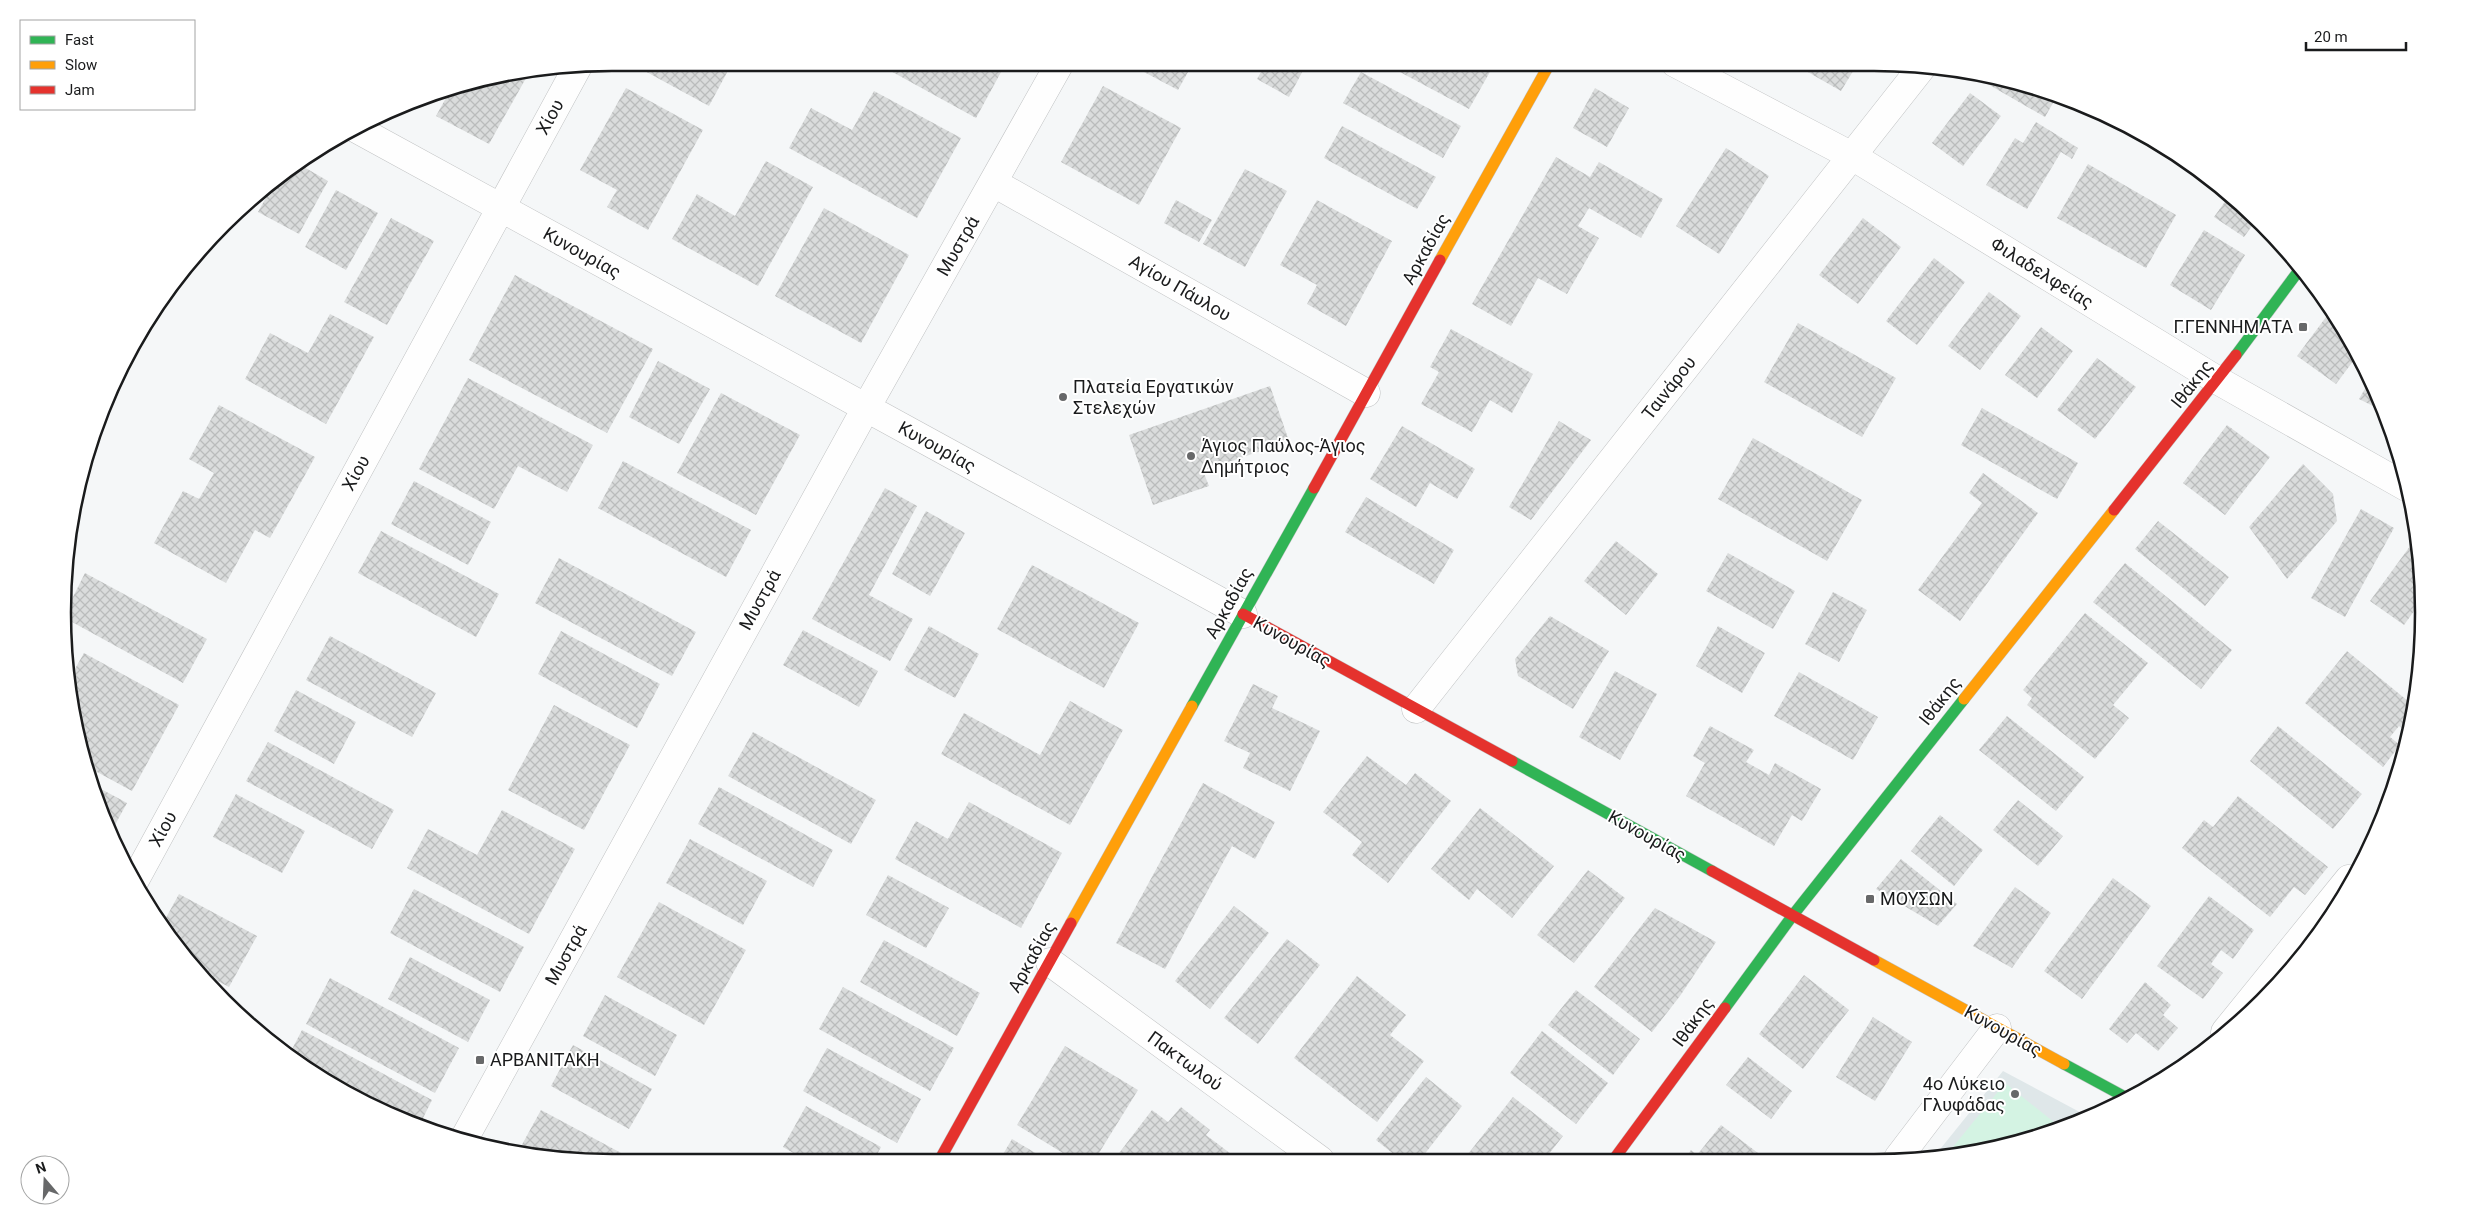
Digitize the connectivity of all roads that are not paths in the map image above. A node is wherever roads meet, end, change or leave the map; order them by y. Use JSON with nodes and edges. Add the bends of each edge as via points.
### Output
{"nodes":[{"id":1,"x":1055,"y":71,"type":"edge"},
{"id":2,"x":1545,"y":71,"type":"edge"},
{"id":3,"x":1691,"y":71,"type":"edge"},
{"id":4,"x":575,"y":72,"type":"edge"},
{"id":5,"x":1917,"y":73,"type":"edge"},
{"id":6,"x":363,"y":133,"type":"edge"},
{"id":7,"x":1852,"y":156,"type":"junction"},
{"id":8,"x":994,"y":182,"type":"junction"},
{"id":9,"x":500,"y":208,"type":"junction"},
{"id":10,"x":2296,"y":275,"type":"edge"},
{"id":11,"x":2217,"y":380,"type":"junction"},
{"id":12,"x":1366,"y":393,"type":"junction"},
{"id":13,"x":866,"y":408,"type":"junction"},
{"id":14,"x":2398,"y":483,"type":"edge"},
{"id":15,"x":1243,"y":614,"type":"junction"},
{"id":16,"x":1416,"y":709,"type":"junction"},
{"id":17,"x":139,"y":873,"type":"edge"},
{"id":18,"x":2331,"y":901,"type":"edge"},
{"id":19,"x":1793,"y":915,"type":"junction"},
{"id":20,"x":1050,"y":962,"type":"junction"},
{"id":21,"x":2252,"y":999,"type":"edge"},
{"id":22,"x":1997,"y":1028,"type":"junction"},
{"id":23,"x":2120,"y":1094,"type":"edge"},
{"id":24,"x":467,"y":1134,"type":"edge"},
{"id":25,"x":1902,"y":1153,"type":"edge"},
{"id":26,"x":943,"y":1154,"type":"edge"},
{"id":27,"x":1312,"y":1154,"type":"edge"},
{"id":28,"x":1618,"y":1154,"type":"edge"}],
"edges":[{"from":1,"to":8,"type":"street","name":"Μυστρά"},
{"from":2,"to":12,"type":"street","name":"Αρκαδίας"},
{"from":3,"to":7,"type":"street","name":"Φιλαδελφείας"},
{"from":4,"to":9,"type":"street","name":"Χίου"},
{"from":5,"to":7,"type":"street","name":"Ταινάρου"},
{"from":6,"to":9,"type":"street","name":"Κυνουρίας"},
{"from":7,"to":11,"type":"street","name":"Φιλαδελφείας"},
{"from":7,"to":16,"type":"street","name":"Ταινάρου"},
{"from":8,"to":12,"type":"street","name":"Αγίου Πάυλου"},
{"from":8,"to":13,"type":"street","name":"Μυστρά"},
{"from":9,"to":13,"type":"street","name":"Κυνουρίας"},
{"from":9,"to":17,"type":"street","name":"Χίου"},
{"from":10,"to":11,"type":"street","name":"Ιθάκης"},
{"from":11,"to":14,"type":"street","name":"Φιλαδελφείας"},
{"from":11,"to":19,"type":"street","name":"Ιθάκης"},
{"from":12,"to":15,"type":"street","name":"Αρκαδίας"},
{"from":13,"to":15,"type":"street","name":"Κυνουρίας"},
{"from":13,"to":24,"type":"street","name":"Μυστρά"},
{"from":15,"to":16,"type":"street","name":"Κυνουρίας"},
{"from":15,"to":20,"type":"street","name":"Αρκαδίας"},
{"from":16,"to":19,"type":"street","name":"Κυνουρίας"},
{"from":18,"to":21,"type":"street"},
{"from":19,"to":22,"type":"street","name":"Κυνουρίας"},
{"from":19,"to":28,"type":"street","name":"Ιθάκης"},
{"from":20,"to":26,"type":"street","name":"Αρκαδίας"},
{"from":20,"to":27,"type":"street","name":"Πακτωλού"},
{"from":22,"to":23,"type":"street","name":"Κυνουρίας"},
{"from":22,"to":25,"type":"street"}]}
